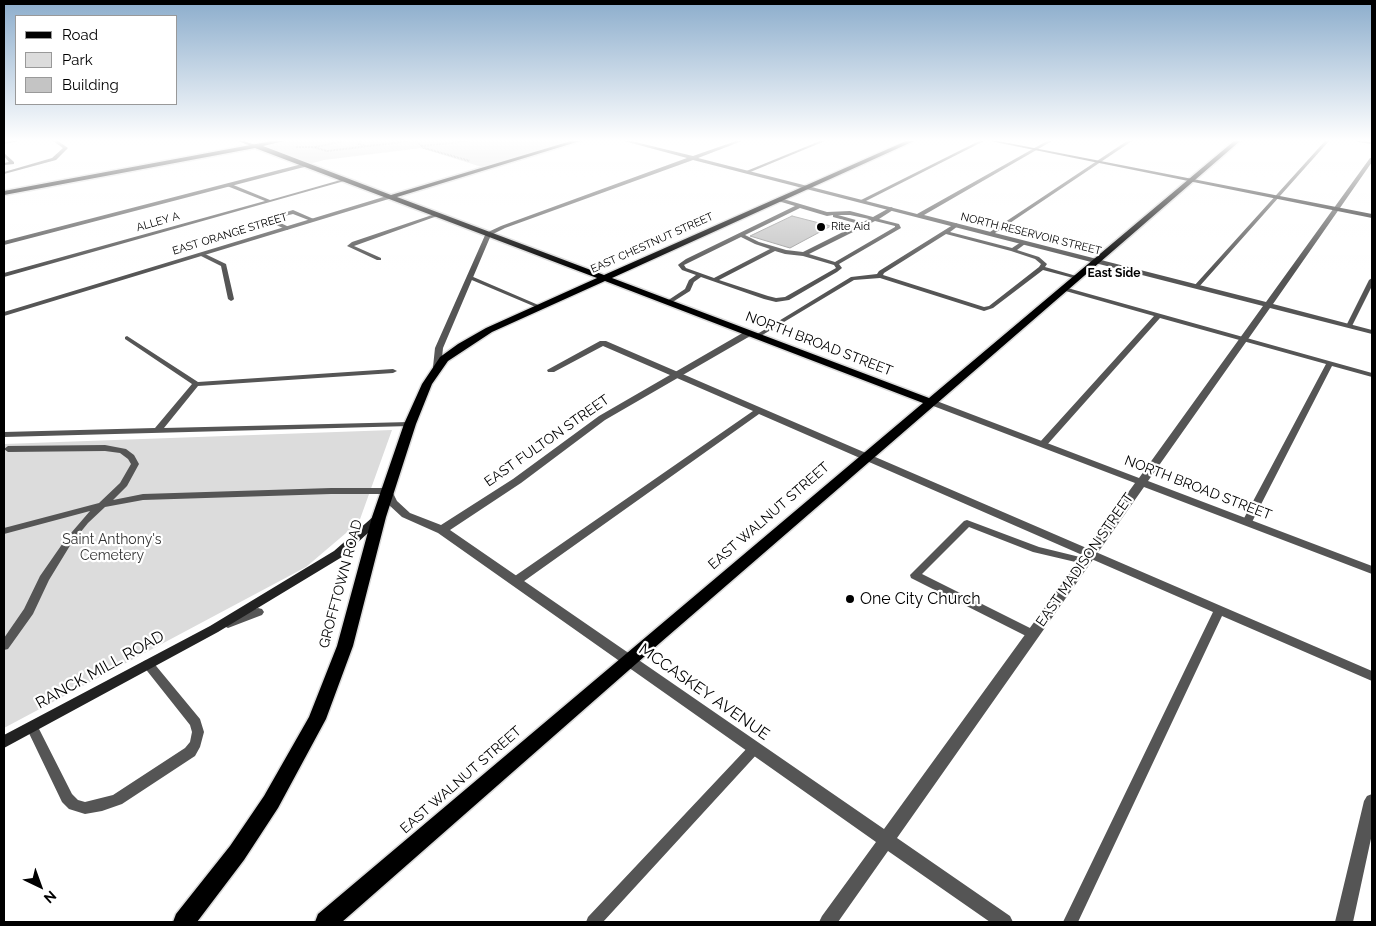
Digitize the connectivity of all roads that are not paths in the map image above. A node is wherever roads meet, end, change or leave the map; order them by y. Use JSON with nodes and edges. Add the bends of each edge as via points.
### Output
{"nodes":[{"id":1,"x":51,"y":184,"type":"edge"},
{"id":2,"x":232,"y":184,"type":"edge"},
{"id":3,"x":331,"y":184,"type":"edge"},
{"id":4,"x":357,"y":184,"type":"edge"},
{"id":5,"x":433,"y":184,"type":"edge"},
{"id":6,"x":620,"y":184,"type":"edge"},
{"id":7,"x":793,"y":184,"type":"edge"},
{"id":8,"x":816,"y":184,"type":"edge"},
{"id":9,"x":896,"y":184,"type":"edge"},
{"id":10,"x":974,"y":184,"type":"edge"},
{"id":11,"x":1065,"y":184,"type":"edge"},
{"id":12,"x":1186,"y":184,"type":"edge"},
{"id":13,"x":1212,"y":184,"type":"edge"},
{"id":14,"x":1288,"y":184,"type":"edge"},
{"id":15,"x":1354,"y":184,"type":"edge"},
{"id":16,"x":229,"y":185,"type":"junction"},
{"id":17,"x":808,"y":188,"type":"junction"},
{"id":18,"x":4,"y":193,"type":"edge"},
{"id":19,"x":390,"y":197,"type":"junction"},
{"id":20,"x":1277,"y":197,"type":"junction"},
{"id":21,"x":780,"y":200,"type":"junction"},
{"id":22,"x":862,"y":201,"type":"junction"},
{"id":23,"x":269,"y":202,"type":"junction"},
{"id":24,"x":800,"y":206,"type":"junction"},
{"id":25,"x":891,"y":209,"type":"junction"},
{"id":26,"x":1337,"y":209,"type":"junction"},
{"id":27,"x":827,"y":214,"type":"junction"},
{"id":28,"x":437,"y":215,"type":"junction"},
{"id":29,"x":918,"y":216,"type":"junction"},
{"id":30,"x":1372,"y":216,"type":"edge"},
{"id":31,"x":874,"y":219,"type":"junction"},
{"id":32,"x":313,"y":220,"type":"junction"},
{"id":33,"x":863,"y":224,"type":"junction"},
{"id":34,"x":956,"y":225,"type":"junction"},
{"id":35,"x":288,"y":228,"type":"junction"},
{"id":36,"x":945,"y":232,"type":"junction"},
{"id":37,"x":488,"y":234,"type":"junction"},
{"id":38,"x":741,"y":234,"type":"junction"},
{"id":39,"x":990,"y":234,"type":"junction"},
{"id":40,"x":4,"y":243,"type":"edge"},
{"id":41,"x":1023,"y":243,"type":"junction"},
{"id":42,"x":774,"y":248,"type":"junction"},
{"id":43,"x":1013,"y":250,"type":"junction"},
{"id":44,"x":201,"y":254,"type":"junction"},
{"id":45,"x":804,"y":254,"type":"junction"},
{"id":46,"x":379,"y":259,"type":"dead end"},
{"id":47,"x":1096,"y":261,"type":"junction"},
{"id":48,"x":836,"y":264,"type":"junction"},
{"id":49,"x":1042,"y":268,"type":"junction"},
{"id":50,"x":4,"y":275,"type":"edge"},
{"id":51,"x":701,"y":275,"type":"junction"},
{"id":52,"x":880,"y":276,"type":"junction"},
{"id":53,"x":469,"y":277,"type":"junction"},
{"id":54,"x":1077,"y":277,"type":"junction"},
{"id":55,"x":605,"y":278,"type":"junction"},
{"id":56,"x":714,"y":280,"type":"junction"},
{"id":57,"x":1372,"y":280,"type":"edge"},
{"id":58,"x":1196,"y":287,"type":"junction"},
{"id":59,"x":1064,"y":288,"type":"junction"},
{"id":60,"x":231,"y":299,"type":"dead end"},
{"id":61,"x":669,"y":302,"type":"junction"},
{"id":62,"x":1267,"y":305,"type":"junction"},
{"id":63,"x":540,"y":307,"type":"junction"},
{"id":64,"x":4,"y":314,"type":"edge"},
{"id":65,"x":1159,"y":315,"type":"junction"},
{"id":66,"x":1349,"y":326,"type":"junction"},
{"id":67,"x":1372,"y":332,"type":"edge"},
{"id":68,"x":753,"y":334,"type":"junction"},
{"id":69,"x":127,"y":338,"type":"dead end"},
{"id":70,"x":1243,"y":339,"type":"junction"},
{"id":71,"x":1330,"y":363,"type":"junction"},
{"id":72,"x":437,"y":367,"type":"junction"},
{"id":73,"x":550,"y":370,"type":"dead end"},
{"id":74,"x":393,"y":371,"type":"dead end"},
{"id":75,"x":1372,"y":374,"type":"edge"},
{"id":76,"x":676,"y":375,"type":"junction"},
{"id":77,"x":196,"y":384,"type":"junction"},
{"id":78,"x":931,"y":402,"type":"junction"},
{"id":79,"x":758,"y":411,"type":"junction"},
{"id":80,"x":410,"y":424,"type":"junction"},
{"id":81,"x":158,"y":430,"type":"junction"},
{"id":82,"x":4,"y":435,"type":"edge"},
{"id":83,"x":1043,"y":444,"type":"junction"},
{"id":84,"x":8,"y":449,"type":"dead end"},
{"id":85,"x":866,"y":457,"type":"junction"},
{"id":86,"x":1141,"y":481,"type":"junction"},
{"id":87,"x":387,"y":491,"type":"junction"},
{"id":88,"x":101,"y":505,"type":"junction"},
{"id":89,"x":379,"y":517,"type":"junction"},
{"id":90,"x":1247,"y":522,"type":"junction"},
{"id":91,"x":967,"y":523,"type":"joint"},
{"id":92,"x":442,"y":530,"type":"junction"},
{"id":93,"x":4,"y":531,"type":"edge"},
{"id":94,"x":1087,"y":557,"type":"junction"},
{"id":95,"x":1372,"y":570,"type":"edge"},
{"id":96,"x":516,"y":581,"type":"junction"},
{"id":97,"x":1219,"y":610,"type":"junction"},
{"id":98,"x":258,"y":612,"type":"dead end"},
{"id":99,"x":214,"y":629,"type":"junction"},
{"id":100,"x":1032,"y":634,"type":"junction"},
{"id":101,"x":4,"y":646,"type":"edge"},
{"id":102,"x":628,"y":661,"type":"junction"},
{"id":103,"x":148,"y":664,"type":"junction"},
{"id":104,"x":1372,"y":676,"type":"edge"},
{"id":105,"x":32,"y":727,"type":"junction"},
{"id":106,"x":4,"y":742,"type":"edge"},
{"id":107,"x":754,"y":750,"type":"junction"},
{"id":108,"x":1372,"y":801,"type":"edge"},
{"id":109,"x":886,"y":840,"type":"junction"},
{"id":110,"x":184,"y":922,"type":"edge"},
{"id":111,"x":326,"y":922,"type":"edge"},
{"id":112,"x":592,"y":922,"type":"edge"},
{"id":113,"x":828,"y":922,"type":"edge"},
{"id":114,"x":1004,"y":922,"type":"edge"},
{"id":115,"x":1070,"y":922,"type":"edge"},
{"id":116,"x":1344,"y":922,"type":"edge"}],
"edges":[{"from":1,"to":18,"type":"main road"},
{"from":2,"to":16,"type":"street"},
{"from":3,"to":23,"type":"lane","name":"ALLEY A"},
{"from":4,"to":19,"type":"main road","name":"NORTH BROAD STREET"},
{"from":5,"to":19,"type":"main road","name":"EAST ORANGE STREET"},
{"from":6,"to":37,"type":"street"},
{"from":7,"to":17,"type":"street","name":"NORTH RESERVOIR STREET"},
{"from":8,"to":17,"type":"main road","name":"EAST CHESTNUT STREET"},
{"from":9,"to":22,"type":"lane"},
{"from":10,"to":29,"type":"street"},
{"from":11,"to":39,"type":"lane"},
{"from":12,"to":47,"type":"main road","name":"EAST WALNUT STREET"},
{"from":13,"to":20,"type":"main road"},
{"from":14,"to":20,"type":"lane"},
{"from":15,"to":26,"type":"street","name":"EAST MADISON STREET"},
{"from":16,"to":23,"type":"lane"},
{"from":16,"to":40,"type":"street"},
{"from":17,"to":21,"type":"main road","name":"EAST CHESTNUT STREET"},
{"from":17,"to":22,"type":"street","name":"NORTH RESERVOIR STREET"},
{"from":19,"to":28,"type":"main road","name":"NORTH BROAD STREET"},
{"from":19,"to":32,"type":"street","name":"EAST ORANGE STREET"},
{"from":20,"to":26,"type":"main road"},
{"from":20,"to":58,"type":"lane"},
{"from":21,"to":24,"type":"lane"},
{"from":21,"to":55,"type":"main road","name":"EAST CHESTNUT STREET"},
{"from":22,"to":25,"type":"street","name":"NORTH RESERVOIR STREET"},
{"from":23,"to":50,"type":"lane","name":"ALLEY A"},
{"from":24,"to":27,"type":"lane"},
{"from":24,"to":38,"type":"lane"},
{"from":25,"to":29,"type":"street","name":"NORTH RESERVOIR STREET"},
{"from":25,"to":31,"type":"lane"},
{"from":26,"to":30,"type":"main road"},
{"from":26,"to":62,"type":"street","name":"EAST MADISON STREET"},
{"from":27,"to":31,"type":"lane","via":[[850,213]]},
{"from":27,"to":33,"type":"lane"},
{"from":28,"to":37,"type":"main road","name":"NORTH BROAD STREET"},
{"from":28,"to":46,"type":"lane","via":[[350,246]]},
{"from":29,"to":34,"type":"street","name":"NORTH RESERVOIR STREET"},
{"from":31,"to":33,"type":"lane"},
{"from":31,"to":48,"type":"lane","via":[[898,228]]},
{"from":32,"to":35,"type":"street","name":"EAST ORANGE STREET"},
{"from":32,"to":35,"type":"lane","via":[[293,212],[267,219]]},
{"from":33,"to":45,"type":"lane"},
{"from":34,"to":36,"type":"lane"},
{"from":34,"to":39,"type":"street","name":"NORTH RESERVOIR STREET"},
{"from":35,"to":44,"type":"street","name":"EAST ORANGE STREET"},
{"from":36,"to":43,"type":"lane"},
{"from":36,"to":52,"type":"lane","via":[[881,272]]},
{"from":37,"to":53,"type":"street","name":"GROFFTOWN ROAD"},
{"from":37,"to":55,"type":"main road","name":"NORTH BROAD STREET"},
{"from":38,"to":42,"type":"lane"},
{"from":38,"to":51,"type":"lane","via":[[682,265],[684,269]]},
{"from":39,"to":41,"type":"street","name":"NORTH RESERVOIR STREET"},
{"from":41,"to":43,"type":"lane"},
{"from":41,"to":47,"type":"street","name":"NORTH RESERVOIR STREET"},
{"from":42,"to":45,"type":"lane"},
{"from":42,"to":56,"type":"lane"},
{"from":43,"to":49,"type":"lane","via":[[1037,258],[1044,264]]},
{"from":44,"to":60,"type":"lane","via":[[224,265]]},
{"from":44,"to":64,"type":"street","name":"EAST ORANGE STREET"},
{"from":45,"to":48,"type":"lane"},
{"from":47,"to":54,"type":"main road","name":"EAST WALNUT STREET"},
{"from":47,"to":58,"type":"street","name":"NORTH RESERVOIR STREET"},
{"from":48,"to":56,"type":"lane","via":[[839,268],[835,271],[787,299],[776,300]]},
{"from":49,"to":52,"type":"lane","via":[[984,309]]},
{"from":49,"to":54,"type":"lane"},
{"from":51,"to":56,"type":"lane"},
{"from":51,"to":61,"type":"lane","via":[[691,281],[688,290]]},
{"from":52,"to":68,"type":"lane","via":[[853,278]]},
{"from":53,"to":63,"type":"lane"},
{"from":53,"to":72,"type":"street","name":"GROFFTOWN ROAD","via":[[439,348]]},
{"from":54,"to":59,"type":"main road","name":"EAST WALNUT STREET"},
{"from":55,"to":61,"type":"main road","name":"NORTH BROAD STREET"},
{"from":55,"to":63,"type":"main road","name":"EAST CHESTNUT STREET"},
{"from":57,"to":66,"type":"lane"},
{"from":58,"to":62,"type":"street","name":"NORTH RESERVOIR STREET"},
{"from":59,"to":65,"type":"lane"},
{"from":59,"to":78,"type":"main road","name":"EAST WALNUT STREET"},
{"from":61,"to":68,"type":"main road","name":"NORTH BROAD STREET"},
{"from":62,"to":66,"type":"street","name":"NORTH RESERVOIR STREET"},
{"from":62,"to":70,"type":"street","name":"EAST MADISON STREET"},
{"from":63,"to":72,"type":"main road","name":"EAST CHESTNUT STREET","via":[[475,338],[452,352]]},
{"from":65,"to":70,"type":"lane"},
{"from":65,"to":83,"type":"lane"},
{"from":66,"to":67,"type":"street","name":"NORTH RESERVOIR STREET"},
{"from":68,"to":76,"type":"street","name":"EAST FULTON STREET"},
{"from":68,"to":78,"type":"main road","name":"NORTH BROAD STREET"},
{"from":69,"to":77,"type":"lane"},
{"from":70,"to":71,"type":"lane"},
{"from":70,"to":86,"type":"street","name":"EAST MADISON STREET"},
{"from":71,"to":75,"type":"lane"},
{"from":71,"to":90,"type":"lane"},
{"from":72,"to":80,"type":"main road","name":"GROFFTOWN ROAD"},
{"from":73,"to":76,"type":"lane","via":[[603,343]]},
{"from":74,"to":77,"type":"lane"},
{"from":76,"to":79,"type":"lane"},
{"from":76,"to":92,"type":"street","name":"EAST FULTON STREET","via":[[596,422],[517,481]]},
{"from":77,"to":81,"type":"lane"},
{"from":78,"to":83,"type":"street","name":"NORTH BROAD STREET"},
{"from":78,"to":85,"type":"main road","name":"EAST WALNUT STREET"},
{"from":79,"to":85,"type":"lane"},
{"from":79,"to":96,"type":"lane"},
{"from":80,"to":81,"type":"lane"},
{"from":80,"to":87,"type":"main road","name":"GROFFTOWN ROAD"},
{"from":81,"to":82,"type":"lane"},
{"from":83,"to":86,"type":"street","name":"NORTH BROAD STREET"},
{"from":84,"to":88,"type":"lane","via":[[105,448],[122,451],[132,457],[135,464],[124,484]]},
{"from":85,"to":94,"type":"lane"},
{"from":85,"to":102,"type":"main road","name":"EAST WALNUT STREET"},
{"from":86,"to":90,"type":"street","name":"NORTH BROAD STREET"},
{"from":86,"to":94,"type":"street","name":"EAST MADISON STREET"},
{"from":87,"to":88,"type":"lane","via":[[143,497]]},
{"from":87,"to":89,"type":"main road","name":"GROFFTOWN ROAD"},
{"from":87,"to":92,"type":"street","name":"MCCASKEY AVENUE","via":[[393,503],[406,515]]},
{"from":88,"to":93,"type":"lane"},
{"from":88,"to":101,"type":"lane","via":[[68,542],[44,579],[29,611]]},
{"from":89,"to":99,"type":"main road","name":"RANCK MILL ROAD","via":[[338,554]]},
{"from":89,"to":110,"type":"main road","name":"GROFFTOWN ROAD","via":[[345,646],[317,719],[271,802]]},
{"from":90,"to":95,"type":"street","name":"NORTH BROAD STREET"},
{"from":91,"to":94,"type":"lane","via":[[1037,550]]},
{"from":91,"to":100,"type":"lane","via":[[915,575]]},
{"from":92,"to":96,"type":"street","name":"MCCASKEY AVENUE"},
{"from":94,"to":97,"type":"lane"},
{"from":94,"to":100,"type":"street","name":"EAST MADISON STREET"},
{"from":96,"to":102,"type":"street","name":"MCCASKEY AVENUE"},
{"from":97,"to":104,"type":"lane"},
{"from":97,"to":115,"type":"lane"},
{"from":98,"to":99,"type":"street","name":"RANCK MILL ROAD"},
{"from":99,"to":103,"type":"main road","name":"RANCK MILL ROAD"},
{"from":100,"to":109,"type":"street","name":"EAST MADISON STREET"},
{"from":102,"to":107,"type":"street","name":"MCCASKEY AVENUE"},
{"from":102,"to":111,"type":"main road","name":"EAST WALNUT STREET"},
{"from":103,"to":105,"type":"main road","name":"RANCK MILL ROAD"},
{"from":103,"to":105,"type":"lane","via":[[196,723],[196,743],[190,752],[117,800],[85,808],[74,805],[67,798]]},
{"from":105,"to":106,"type":"main road","name":"RANCK MILL ROAD"},
{"from":107,"to":109,"type":"street","name":"MCCASKEY AVENUE"},
{"from":107,"to":112,"type":"lane"},
{"from":108,"to":116,"type":"street"},
{"from":109,"to":113,"type":"street","name":"EAST MADISON STREET"},
{"from":109,"to":114,"type":"street","name":"MCCASKEY AVENUE"}]}
